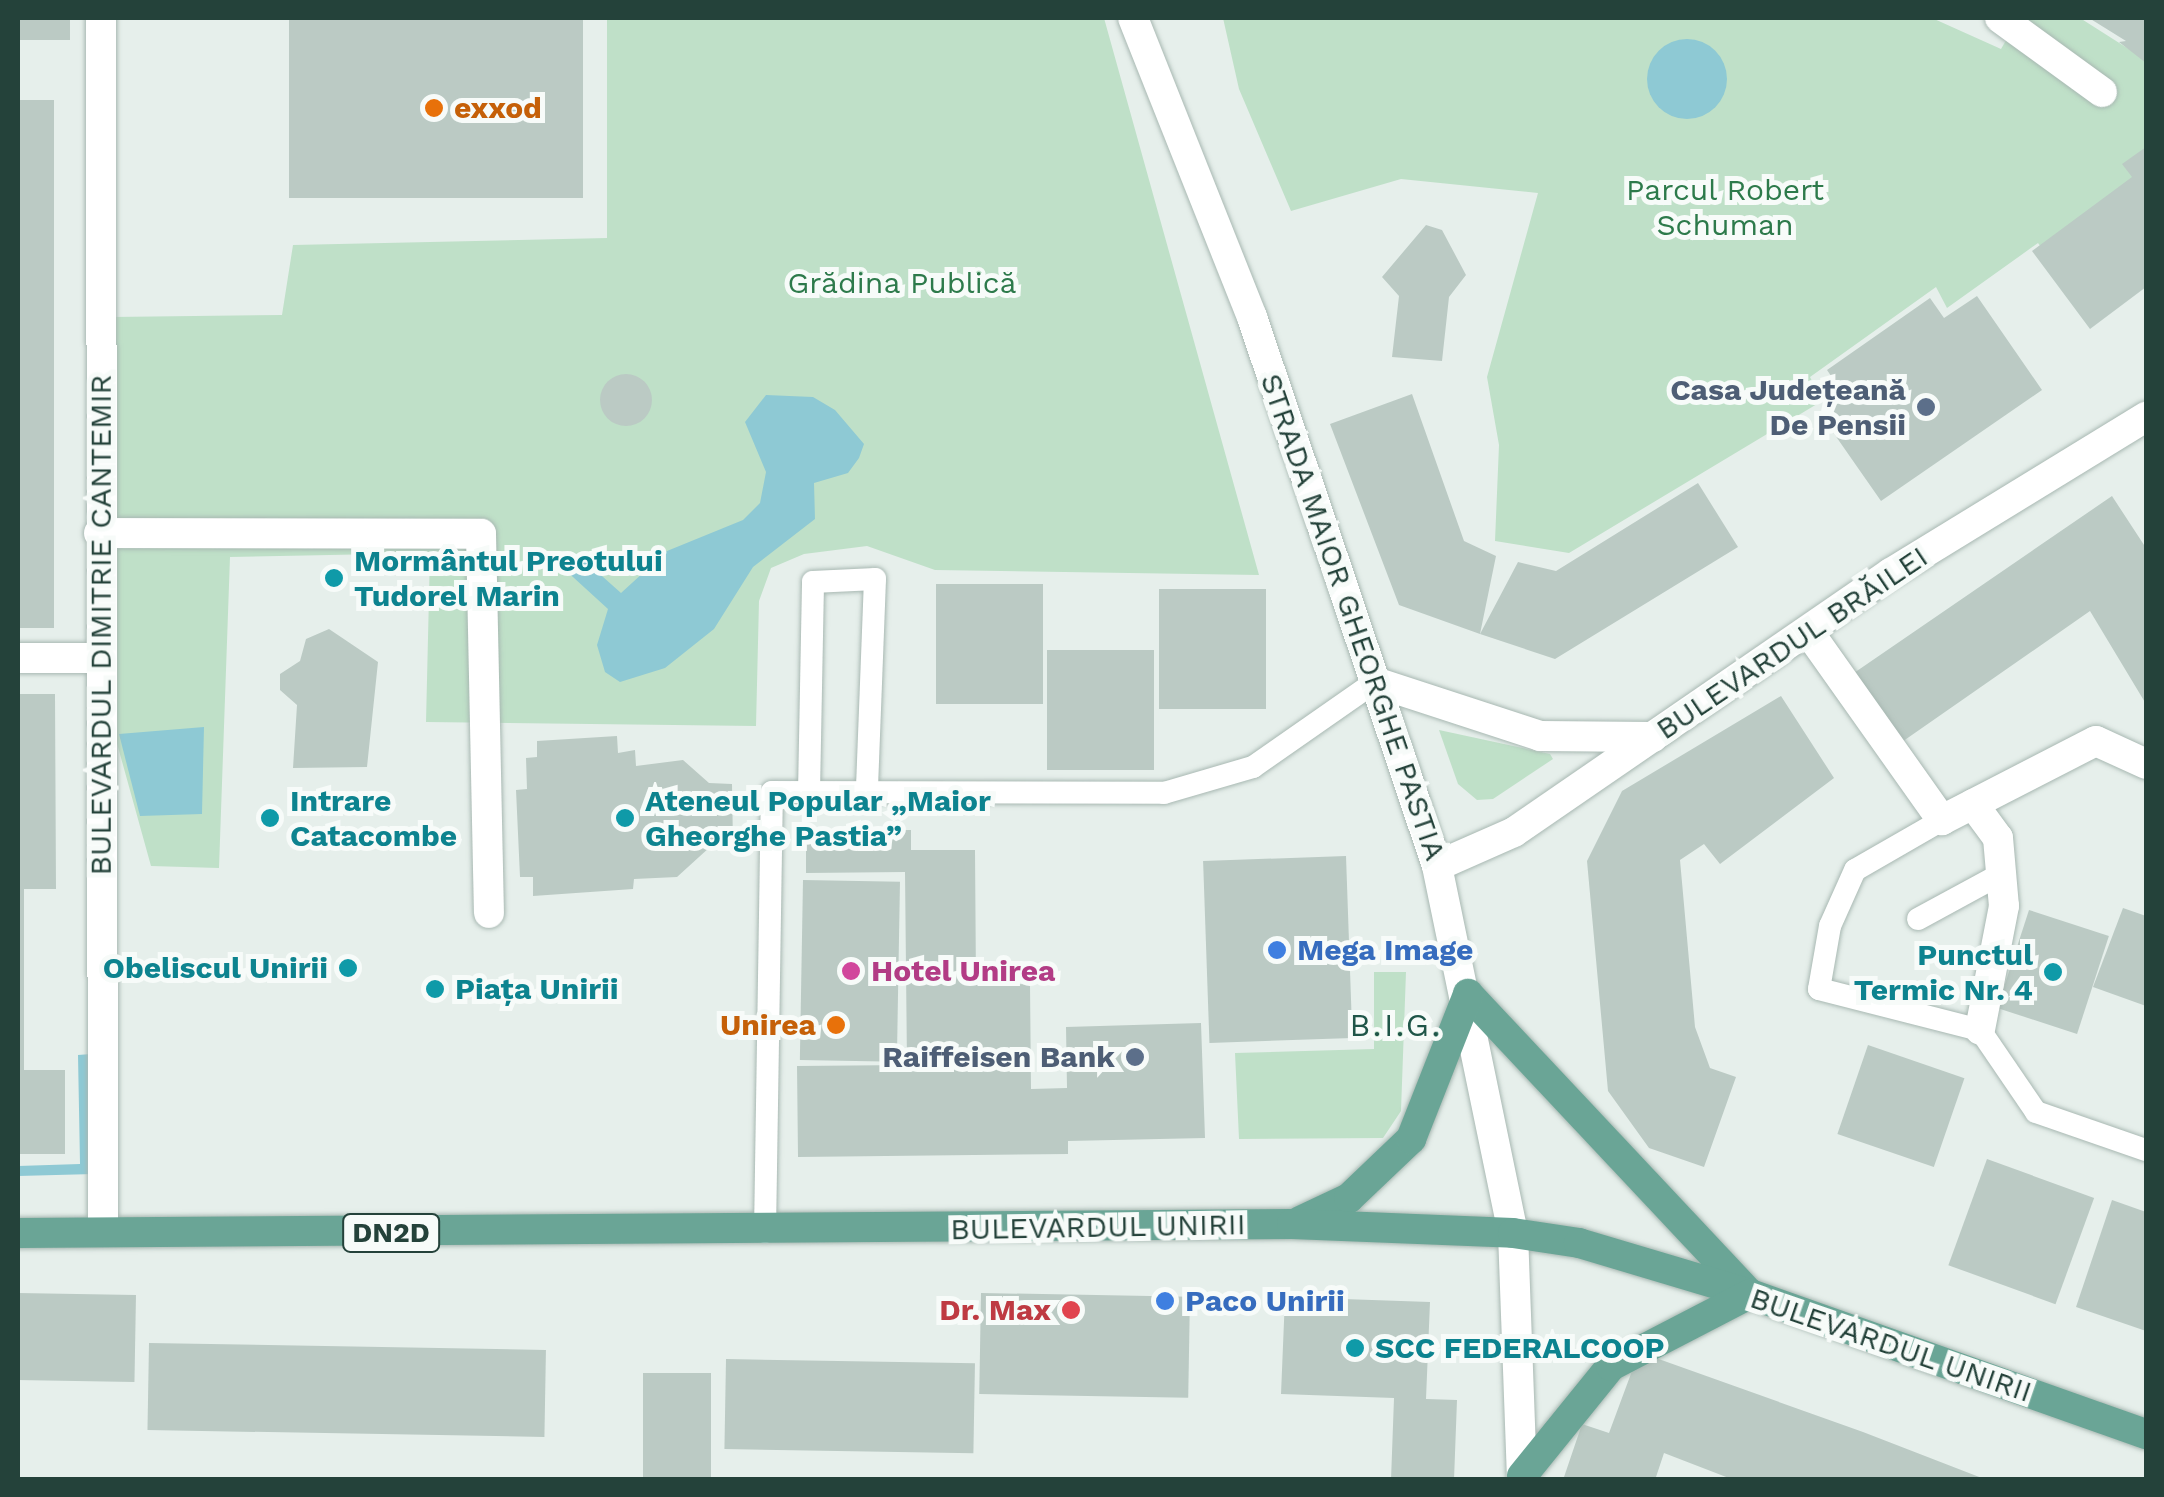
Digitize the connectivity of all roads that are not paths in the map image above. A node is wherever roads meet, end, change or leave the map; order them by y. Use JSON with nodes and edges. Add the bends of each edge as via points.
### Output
{"nodes":[{"id":1,"x":101,"y":18,"type":"edge"},
{"id":2,"x":1133,"y":18,"type":"edge"},
{"id":3,"x":2000,"y":18,"type":"edge"},
{"id":4,"x":2102,"y":92,"type":"dead end"},
{"id":5,"x":2146,"y":420,"type":"edge"},
{"id":6,"x":99,"y":533,"type":"junction"},
{"id":7,"x":1808,"y":631,"type":"junction"},
{"id":8,"x":18,"y":658,"type":"edge"},
{"id":9,"x":100,"y":658,"type":"junction"},
{"id":10,"x":1375,"y":682,"type":"junction"},
{"id":11,"x":1653,"y":737,"type":"junction"},
{"id":12,"x":2146,"y":764,"type":"edge"},
{"id":13,"x":810,"y":792,"type":"junction"},
{"id":14,"x":867,"y":792,"type":"junction"},
{"id":15,"x":1973,"y":804,"type":"junction"},
{"id":16,"x":1942,"y":820,"type":"junction"},
{"id":17,"x":1438,"y":866,"type":"junction"},
{"id":18,"x":2001,"y":874,"type":"junction"},
{"id":19,"x":489,"y":913,"type":"dead end"},
{"id":20,"x":1918,"y":919,"type":"dead end"},
{"id":21,"x":1468,"y":994,"type":"junction"},
{"id":22,"x":1980,"y":1030,"type":"junction"},
{"id":23,"x":2146,"y":1150,"type":"edge"},
{"id":24,"x":1292,"y":1224,"type":"junction"},
{"id":25,"x":103,"y":1232,"type":"junction"},
{"id":26,"x":765,"y":1232,"type":"junction"},
{"id":27,"x":18,"y":1233,"type":"edge"},
{"id":28,"x":1513,"y":1233,"type":"junction"},
{"id":29,"x":1750,"y":1294,"type":"junction"},
{"id":30,"x":2146,"y":1434,"type":"edge"},
{"id":31,"x":1522,"y":1478,"type":"edge"}],
"edges":[{"from":1,"to":6,"type":"street","name":"BULEVARDUL DIMITRIE CANTEMIR"},
{"from":2,"to":10,"type":"street","name":"STRADA MAIOR GHEORGHE PASTIA","via":[[1252,317]]},
{"from":3,"to":4,"type":"street"},
{"from":5,"to":7,"type":"street","name":"BULEVARDUL BRĂILEI"},
{"from":6,"to":9,"type":"street","name":"BULEVARDUL DIMITRIE CANTEMIR"},
{"from":6,"to":19,"type":"street","via":[[481,534]]},
{"from":7,"to":11,"type":"street","name":"BULEVARDUL BRĂILEI"},
{"from":7,"to":16,"type":"street"},
{"from":8,"to":9,"type":"street"},
{"from":9,"to":25,"type":"street","name":"BULEVARDUL DIMITRIE CANTEMIR"},
{"from":10,"to":11,"type":"street","via":[[1540,736]]},
{"from":10,"to":14,"type":"lane","via":[[1253,767],[1164,792]]},
{"from":10,"to":17,"type":"street","name":"STRADA MAIOR GHEORGHE PASTIA"},
{"from":11,"to":17,"type":"street","name":"BULEVARDUL BRĂILEI","via":[[1514,832]]},
{"from":12,"to":15,"type":"street","via":[[2096,742]]},
{"from":13,"to":14,"type":"lane"},
{"from":13,"to":14,"type":"lane","via":[[813,582],[875,580]]},
{"from":13,"to":26,"type":"lane","via":[[772,792]]},
{"from":15,"to":16,"type":"street"},
{"from":15,"to":18,"type":"street","via":[[1998,838]]},
{"from":16,"to":22,"type":"lane","via":[[1854,870],[1830,926],[1819,989]]},
{"from":17,"to":21,"type":"street","name":"STRADA MAIOR GHEORGHE PASTIA"},
{"from":18,"to":20,"type":"lane"},
{"from":18,"to":22,"type":"street"},
{"from":21,"to":24,"type":"main road","via":[[1428,1108],[1395,1160],[1349,1198]]},
{"from":21,"to":28,"type":"street","name":"STRADA MAIOR GHEORGHE PASTIA"},
{"from":21,"to":29,"type":"main road"},
{"from":22,"to":23,"type":"lane","via":[[2036,1112]]},
{"from":24,"to":26,"type":"main road","name":"BULEVARDUL UNIRII","number":"DN2D"},
{"from":24,"to":28,"type":"main road","name":"BULEVARDUL UNIRII"},
{"from":25,"to":26,"type":"main road","name":"BULEVARDUL UNIRII","number":"DN2D"},
{"from":25,"to":27,"type":"main road","name":"BULEVARDUL UNIRII","number":"DN2D"},
{"from":28,"to":29,"type":"main road","name":"BULEVARDUL UNIRII","via":[[1579,1243]]},
{"from":28,"to":31,"type":"street","name":"STRADA MAIOR GHEORGHE PASTIA"},
{"from":29,"to":30,"type":"main road","name":"BULEVARDUL UNIRII"},
{"from":29,"to":31,"type":"main road","via":[[1611,1366]]}]}
